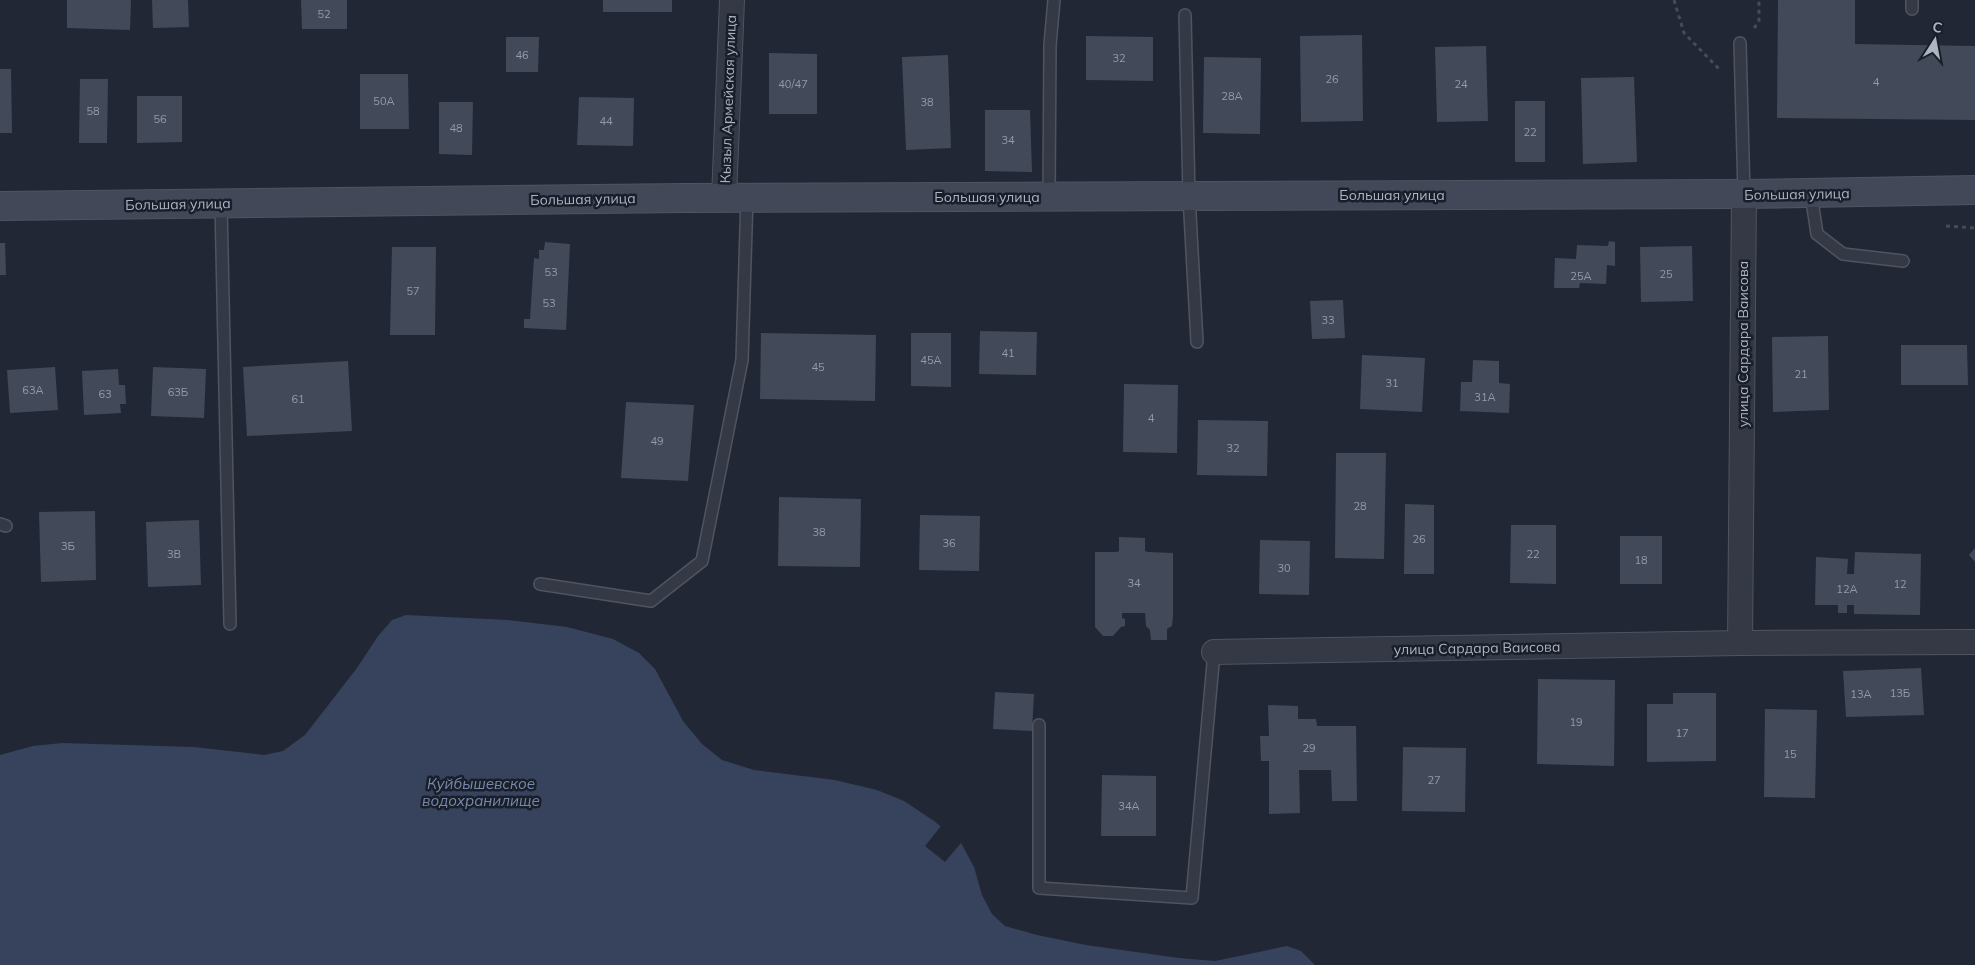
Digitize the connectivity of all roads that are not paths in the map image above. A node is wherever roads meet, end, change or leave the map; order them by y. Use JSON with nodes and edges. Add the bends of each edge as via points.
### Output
{"nodes":[{"id":1,"x":732,"y":0,"type":"edge"},
{"id":2,"x":1054,"y":0,"type":"edge"},
{"id":3,"x":1185,"y":16,"type":"dead end"},
{"id":4,"x":1740,"y":43,"type":"road end"},
{"id":5,"x":1975,"y":190,"type":"edge"},
{"id":6,"x":1744,"y":194,"type":"junction"},
{"id":7,"x":1811,"y":194,"type":"junction"},
{"id":8,"x":1049,"y":196,"type":"junction"},
{"id":9,"x":1190,"y":196,"type":"junction"},
{"id":10,"x":735,"y":198,"type":"junction"},
{"id":11,"x":221,"y":204,"type":"junction"},
{"id":12,"x":0,"y":206,"type":"edge"},
{"id":13,"x":1903,"y":260,"type":"dead end"},
{"id":14,"x":1198,"y":342,"type":"dead end"},
{"id":15,"x":540,"y":584,"type":"dead end"},
{"id":16,"x":230,"y":624,"type":"dead end"},
{"id":17,"x":1975,"y":642,"type":"edge"},
{"id":18,"x":1740,"y":644,"type":"junction"},
{"id":19,"x":1214,"y":652,"type":"joint"},
{"id":20,"x":1039,"y":726,"type":"dead end"}],
"edges":[{"from":1,"to":10,"type":"street","name":"Кызыл Армейская улица"},
{"from":2,"to":8,"type":"lane","via":[[1050,45]]},
{"from":3,"to":9,"type":"lane"},
{"from":4,"to":6,"type":"lane"},
{"from":5,"to":7,"type":"street","name":"Большая улица"},
{"from":6,"to":7,"type":"street","name":"Большая улица"},
{"from":6,"to":9,"type":"street","name":"Большая улица"},
{"from":6,"to":18,"type":"street","name":"улица Сардара Ваисова"},
{"from":7,"to":13,"type":"lane","via":[[1817,234],[1842,254]]},
{"from":8,"to":9,"type":"street","name":"Большая улица"},
{"from":8,"to":10,"type":"street","name":"Большая улица"},
{"from":9,"to":14,"type":"lane"},
{"from":10,"to":11,"type":"street","name":"Большая улица"},
{"from":10,"to":15,"type":"lane","via":[[742,360],[702,561],[651,601]]},
{"from":11,"to":12,"type":"street","name":"Большая улица"},
{"from":11,"to":16,"type":"lane"},
{"from":17,"to":18,"type":"street","name":"улица Сардара Ваисова"},
{"from":18,"to":19,"type":"street","name":"улица Сардара Ваисова"},
{"from":19,"to":20,"type":"lane","via":[[1192,898],[1039,888]]}]}
